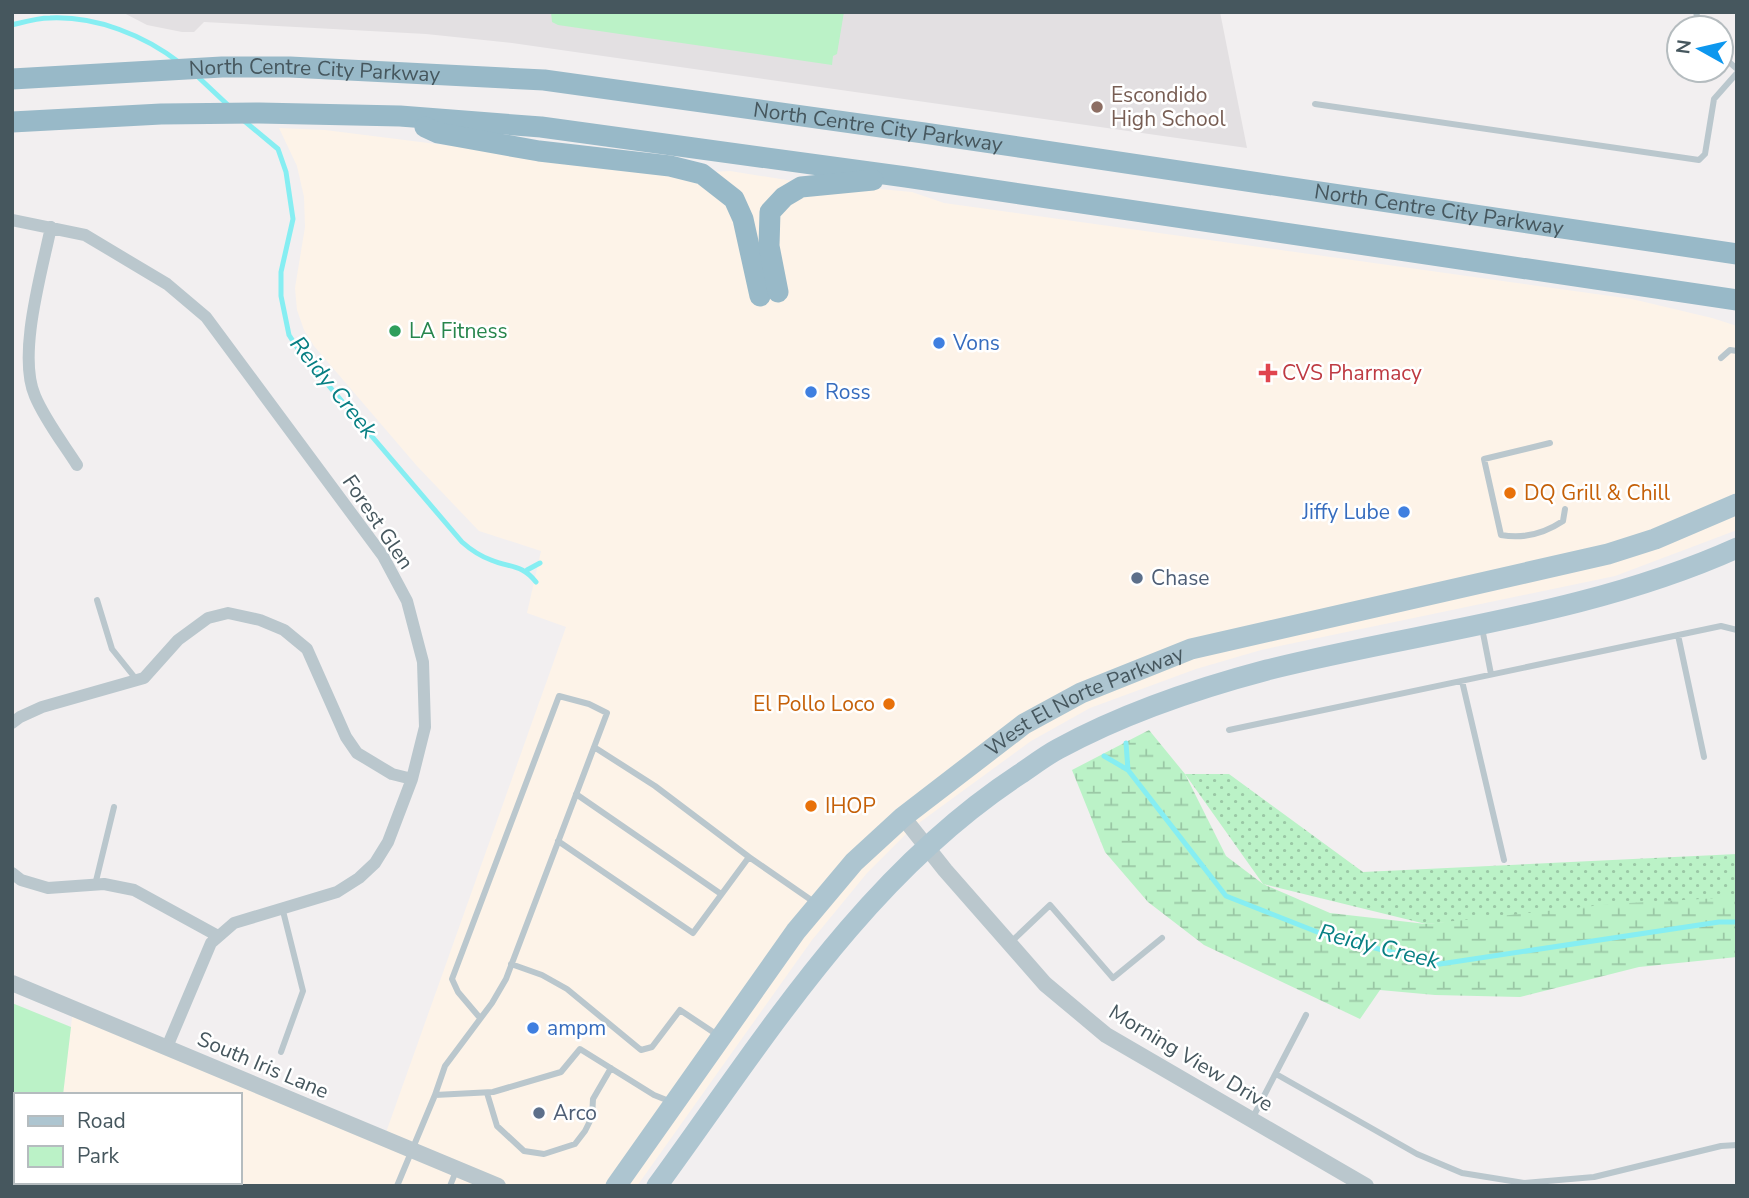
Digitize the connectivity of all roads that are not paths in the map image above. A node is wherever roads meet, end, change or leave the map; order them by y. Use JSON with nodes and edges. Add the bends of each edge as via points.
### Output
{"nodes":[{"id":1,"x":1737,"y":71,"type":"edge"},
{"id":2,"x":12,"y":79,"type":"edge"},
{"id":3,"x":1315,"y":104,"type":"dead end"},
{"id":4,"x":400,"y":117,"type":"junction"},
{"id":5,"x":12,"y":122,"type":"edge"},
{"id":6,"x":906,"y":177,"type":"junction"},
{"id":7,"x":12,"y":220,"type":"edge"},
{"id":8,"x":51,"y":227,"type":"junction"},
{"id":9,"x":1737,"y":254,"type":"edge"},
{"id":10,"x":1737,"y":300,"type":"edge"},
{"id":11,"x":1737,"y":351,"type":"edge"},
{"id":12,"x":1721,"y":358,"type":"dead end"},
{"id":13,"x":1550,"y":443,"type":"dead end"},
{"id":14,"x":77,"y":465,"type":"dead end"},
{"id":15,"x":1737,"y":504,"type":"edge"},
{"id":16,"x":1565,"y":509,"type":"dead end"},
{"id":17,"x":1737,"y":548,"type":"edge"},
{"id":18,"x":97,"y":600,"type":"dead end"},
{"id":19,"x":1481,"y":624,"type":"junction"},
{"id":20,"x":1737,"y":630,"type":"edge"},
{"id":21,"x":1678,"y":635,"type":"junction"},
{"id":22,"x":1491,"y":674,"type":"junction"},
{"id":23,"x":137,"y":681,"type":"junction"},
{"id":24,"x":1462,"y":681,"type":"junction"},
{"id":25,"x":12,"y":723,"type":"edge"},
{"id":26,"x":1229,"y":730,"type":"dead end"},
{"id":27,"x":594,"y":747,"type":"junction"},
{"id":28,"x":1704,"y":757,"type":"dead end"},
{"id":29,"x":412,"y":779,"type":"junction"},
{"id":30,"x":576,"y":794,"type":"junction"},
{"id":31,"x":114,"y":807,"type":"dead end"},
{"id":32,"x":903,"y":817,"type":"junction"},
{"id":33,"x":558,"y":841,"type":"junction"},
{"id":34,"x":926,"y":847,"type":"junction"},
{"id":35,"x":749,"y":857,"type":"junction"},
{"id":36,"x":1504,"y":860,"type":"dead end"},
{"id":37,"x":12,"y":873,"type":"edge"},
{"id":38,"x":95,"y":885,"type":"junction"},
{"id":39,"x":721,"y":894,"type":"junction"},
{"id":40,"x":817,"y":905,"type":"junction"},
{"id":41,"x":282,"y":907,"type":"junction"},
{"id":42,"x":218,"y":936,"type":"junction"},
{"id":43,"x":1162,"y":938,"type":"dead end"},
{"id":44,"x":1009,"y":943,"type":"junction"},
{"id":45,"x":511,"y":964,"type":"junction"},
{"id":46,"x":12,"y":983,"type":"edge"},
{"id":47,"x":1306,"y":1015,"type":"dead end"},
{"id":48,"x":480,"y":1018,"type":"junction"},
{"id":49,"x":721,"y":1037,"type":"junction"},
{"id":50,"x":167,"y":1046,"type":"junction"},
{"id":51,"x":281,"y":1052,"type":"dead end"},
{"id":52,"x":611,"y":1068,"type":"junction"},
{"id":53,"x":1276,"y":1074,"type":"junction"},
{"id":54,"x":487,"y":1093,"type":"junction"},
{"id":55,"x":435,"y":1095,"type":"junction"},
{"id":56,"x":674,"y":1103,"type":"junction"},
{"id":57,"x":1251,"y":1119,"type":"junction"},
{"id":58,"x":1737,"y":1145,"type":"edge"},
{"id":59,"x":411,"y":1150,"type":"junction"},
{"id":60,"x":457,"y":1169,"type":"junction"},
{"id":61,"x":1584,"y":1178,"type":"junction"},
{"id":62,"x":397,"y":1186,"type":"edge"},
{"id":63,"x":450,"y":1186,"type":"edge"},
{"id":64,"x":498,"y":1186,"type":"edge"},
{"id":65,"x":616,"y":1186,"type":"edge"},
{"id":66,"x":657,"y":1186,"type":"edge"},
{"id":67,"x":1366,"y":1186,"type":"edge"},
{"id":68,"x":1586,"y":1186,"type":"edge"}],
"edges":[{"from":1,"to":3,"type":"lane","via":[[1714,99],[1705,153],[1699,160]]},
{"from":2,"to":9,"type":"highway","name":"North Centre City Parkway","via":[[290,67],[544,80]]},
{"from":4,"to":5,"type":"highway","name":"North Centre City Parkway","via":[[259,113]]},
{"from":4,"to":6,"type":"highway","name":"North Centre City Parkway","via":[[541,127]]},
{"from":4,"to":6,"type":"highway","via":[[438,132],[538,151],[702,174],[734,199],[769,294],[770,212],[784,197],[801,187]]},
{"from":6,"to":10,"type":"highway","name":"North Centre City Parkway"},
{"from":7,"to":8,"type":"street","name":"Forest Glen"},
{"from":8,"to":14,"type":"street","via":[[29,328],[29,365],[34,395]]},
{"from":8,"to":29,"type":"street","name":"Forest Glen","via":[[85,235],[167,284],[206,317],[383,556],[407,601],[424,662],[425,727]]},
{"from":11,"to":12,"type":"lane"},
{"from":13,"to":16,"type":"lane","via":[[1484,459],[1501,535],[1547,531],[1563,522]]},
{"from":15,"to":32,"type":"main road","name":"West El Norte Parkway","via":[[1608,554],[1232,638],[1159,661],[1081,693],[1024,724]]},
{"from":17,"to":19,"type":"main road","name":"West El Norte Parkway","via":[[1624,591]]},
{"from":18,"to":23,"type":"lane","via":[[112,649]]},
{"from":19,"to":22,"type":"lane"},
{"from":19,"to":34,"type":"main road","name":"West El Norte Parkway","via":[[1269,670],[1149,706],[1056,750],[991,793]]},
{"from":20,"to":21,"type":"lane","via":[[1721,626]]},
{"from":21,"to":22,"type":"lane"},
{"from":21,"to":28,"type":"lane"},
{"from":22,"to":24,"type":"lane"},
{"from":23,"to":25,"type":"street","via":[[42,707]]},
{"from":23,"to":29,"type":"street","via":[[208,618],[228,613],[260,620],[285,630],[307,649],[346,737],[358,753],[392,774]]},
{"from":24,"to":26,"type":"lane"},
{"from":24,"to":36,"type":"lane"},
{"from":27,"to":30,"type":"lane"},
{"from":27,"to":35,"type":"lane"},
{"from":27,"to":48,"type":"lane","via":[[607,713],[559,696],[452,979]]},
{"from":29,"to":41,"type":"street","name":"Forest Glen","via":[[375,863],[337,892]]},
{"from":30,"to":33,"type":"lane"},
{"from":30,"to":39,"type":"lane"},
{"from":31,"to":38,"type":"lane"},
{"from":32,"to":34,"type":"street","name":"Morning View Drive"},
{"from":32,"to":40,"type":"main road","name":"West El Norte Parkway","via":[[854,862]]},
{"from":33,"to":39,"type":"lane","via":[[692,933]]},
{"from":33,"to":45,"type":"lane"},
{"from":34,"to":44,"type":"street","name":"Morning View Drive"},
{"from":34,"to":66,"type":"main road","name":"West El Norte Parkway","via":[[836,942]]},
{"from":35,"to":39,"type":"lane"},
{"from":35,"to":40,"type":"lane"},
{"from":37,"to":38,"type":"street","via":[[48,888]]},
{"from":38,"to":42,"type":"street","via":[[134,890]]},
{"from":40,"to":49,"type":"main road","name":"West El Norte Parkway"},
{"from":41,"to":42,"type":"street","name":"Forest Glen","via":[[234,923]]},
{"from":41,"to":51,"type":"lane","via":[[303,991]]},
{"from":42,"to":50,"type":"street"},
{"from":43,"to":44,"type":"lane","via":[[1113,978],[1050,905]]},
{"from":44,"to":57,"type":"street","name":"Morning View Drive","via":[[1045,984],[1106,1035]]},
{"from":45,"to":48,"type":"lane"},
{"from":45,"to":49,"type":"lane","via":[[566,989],[641,1050],[652,1047],[680,1010]]},
{"from":46,"to":50,"type":"street","name":"South Iris Lane"},
{"from":47,"to":53,"type":"lane"},
{"from":48,"to":55,"type":"lane","via":[[445,1066]]},
{"from":49,"to":56,"type":"main road","name":"West El Norte Parkway"},
{"from":50,"to":59,"type":"street","name":"South Iris Lane"},
{"from":52,"to":54,"type":"lane","via":[[580,1049],[561,1072]]},
{"from":52,"to":54,"type":"lane","via":[[593,1099],[592,1117],[575,1144],[544,1154],[524,1151],[496,1126]]},
{"from":52,"to":56,"type":"lane"},
{"from":53,"to":57,"type":"lane"},
{"from":53,"to":61,"type":"lane","via":[[1417,1154],[1462,1174],[1524,1183]]},
{"from":54,"to":55,"type":"lane"},
{"from":55,"to":59,"type":"lane"},
{"from":56,"to":65,"type":"main road","name":"West El Norte Parkway"},
{"from":57,"to":67,"type":"street","name":"Morning View Drive"},
{"from":58,"to":61,"type":"lane"},
{"from":59,"to":60,"type":"street","name":"South Iris Lane"},
{"from":59,"to":62,"type":"lane"},
{"from":60,"to":63,"type":"lane"},
{"from":60,"to":64,"type":"street","name":"South Iris Lane"},
{"from":61,"to":68,"type":"lane"}]}
